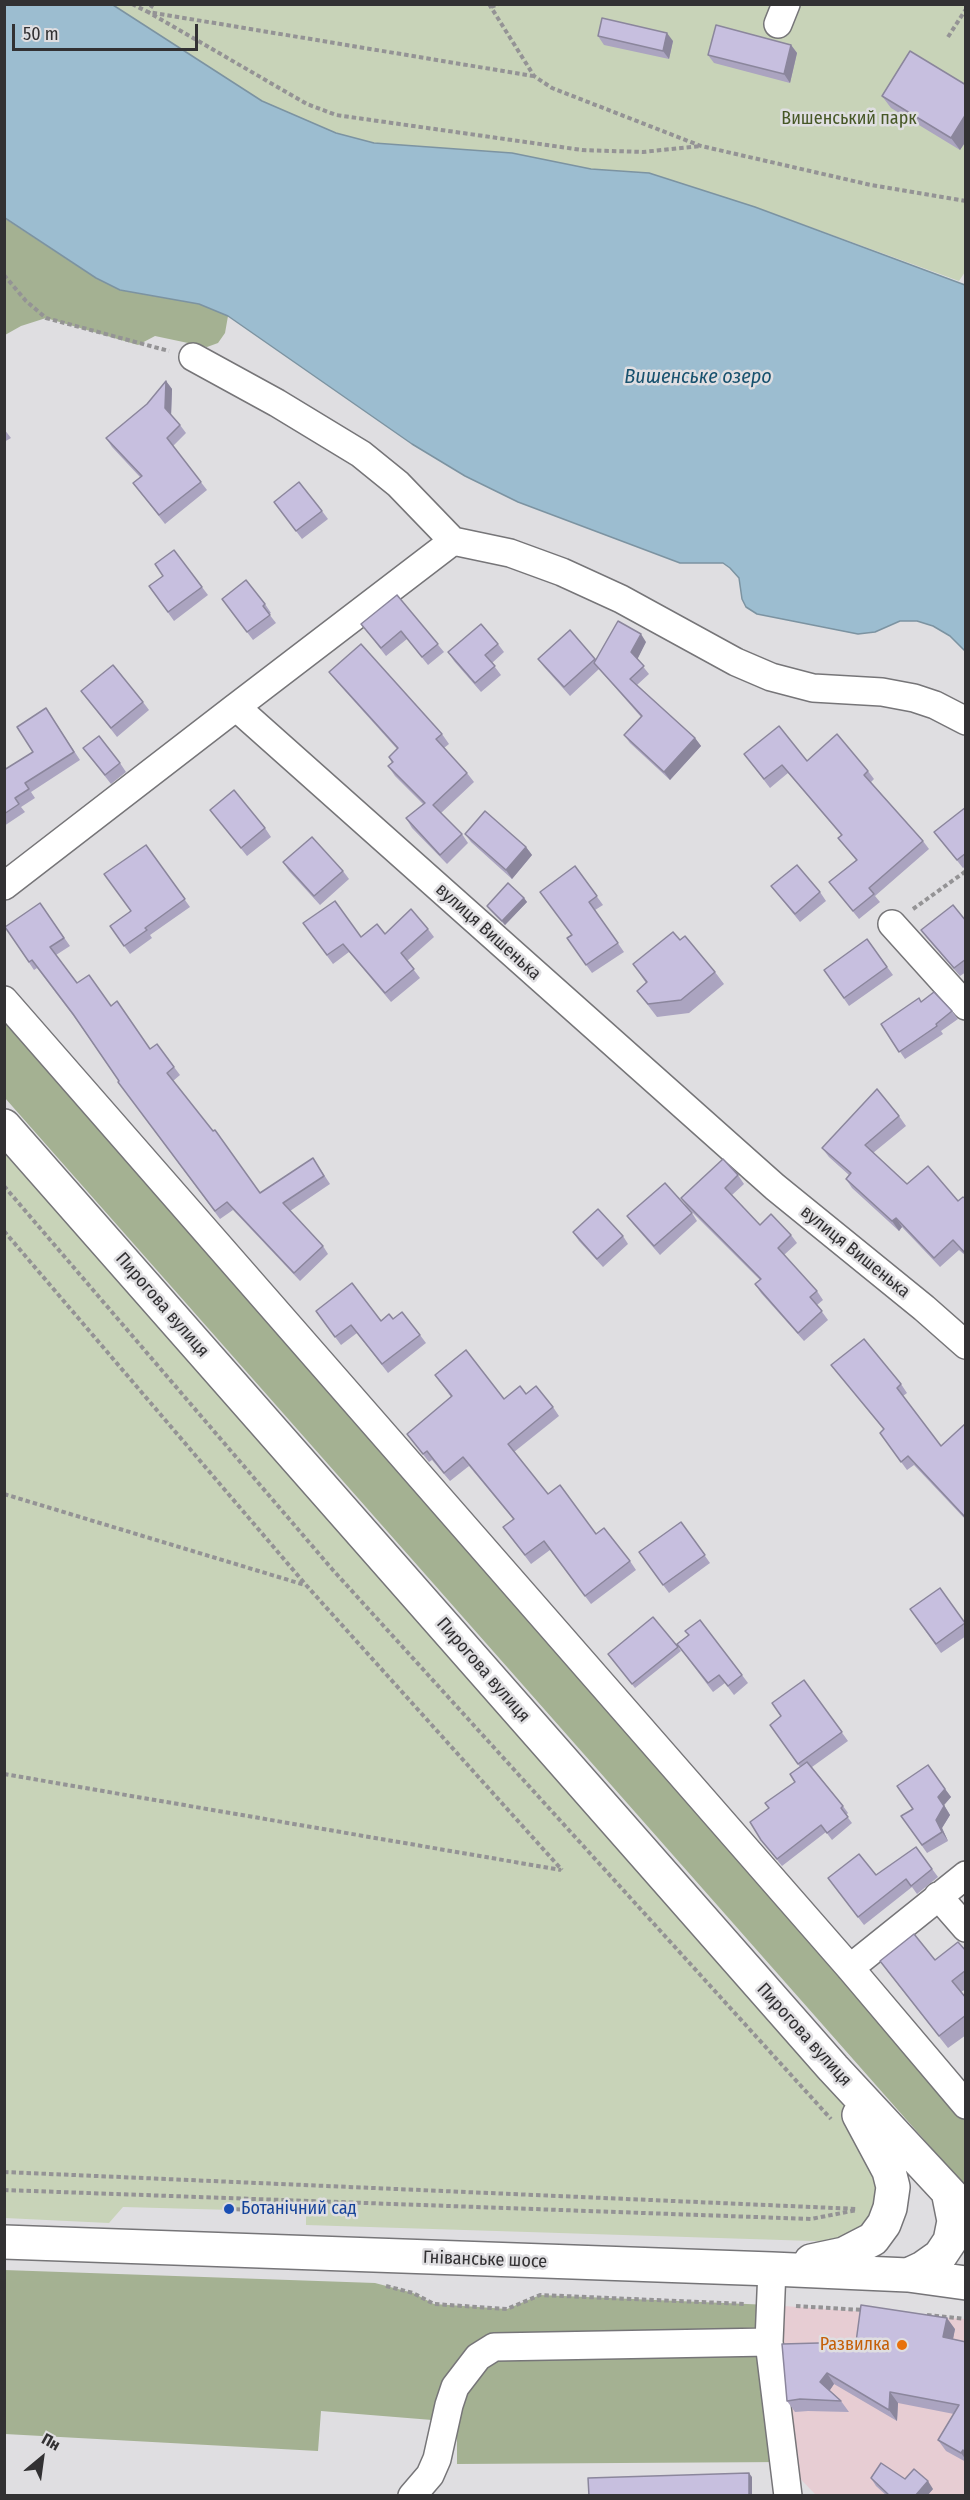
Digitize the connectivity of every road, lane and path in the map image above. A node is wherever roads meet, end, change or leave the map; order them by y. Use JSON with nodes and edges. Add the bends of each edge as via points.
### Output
{"nodes":[{"id":1,"x":132,"y":4,"type":"edge"},
{"id":2,"x":153,"y":4,"type":"edge"},
{"id":3,"x":499,"y":4,"type":"edge"},
{"id":4,"x":490,"y":6,"type":"edge"},
{"id":5,"x":966,"y":9,"type":"edge"},
{"id":6,"x":148,"y":12,"type":"junction"},
{"id":7,"x":948,"y":37,"type":"dead end"},
{"id":8,"x":534,"y":76,"type":"junction"},
{"id":9,"x":701,"y":146,"type":"junction"},
{"id":10,"x":966,"y":201,"type":"edge"},
{"id":11,"x":4,"y":275,"type":"edge"},
{"id":12,"x":193,"y":357,"type":"joint"},
{"id":13,"x":453,"y":541,"type":"junction"},
{"id":14,"x":236,"y":707,"type":"junction"},
{"id":15,"x":966,"y":721,"type":"edge"},
{"id":16,"x":966,"y":871,"type":"edge"},
{"id":17,"x":4,"y":886,"type":"edge"},
{"id":18,"x":892,"y":924,"type":"joint"},
{"id":19,"x":4,"y":1000,"type":"edge"},
{"id":20,"x":966,"y":1006,"type":"edge"},
{"id":21,"x":4,"y":1126,"type":"edge"},
{"id":22,"x":4,"y":1186,"type":"edge"},
{"id":23,"x":4,"y":1231,"type":"edge"},
{"id":24,"x":966,"y":1345,"type":"edge"},
{"id":25,"x":4,"y":1494,"type":"edge"},
{"id":26,"x":306,"y":1585,"type":"junction"},
{"id":27,"x":4,"y":1774,"type":"edge"},
{"id":28,"x":966,"y":1875,"type":"edge"},
{"id":29,"x":938,"y":1896,"type":"junction"},
{"id":30,"x":966,"y":1928,"type":"edge"},
{"id":31,"x":850,"y":1968,"type":"junction"},
{"id":32,"x":833,"y":2068,"type":"junction"},
{"id":33,"x":966,"y":2105,"type":"edge"},
{"id":34,"x":836,"y":2124,"type":"dead end"},
{"id":35,"x":4,"y":2172,"type":"edge"},
{"id":36,"x":4,"y":2190,"type":"edge"},
{"id":37,"x":957,"y":2203,"type":"edge"},
{"id":38,"x":229,"y":2209,"type":"dead end"},
{"id":39,"x":306,"y":2212,"type":"dead end"},
{"id":40,"x":4,"y":2242,"type":"edge"},
{"id":41,"x":771,"y":2269,"type":"junction"},
{"id":42,"x":908,"y":2275,"type":"junction"},
{"id":43,"x":966,"y":2283,"type":"edge"},
{"id":44,"x":384,"y":2285,"type":"dead end"},
{"id":45,"x":770,"y":2305,"type":"junction"},
{"id":46,"x":872,"y":2311,"type":"edge"},
{"id":47,"x":915,"y":2314,"type":"edge"},
{"id":48,"x":966,"y":2319,"type":"edge"},
{"id":49,"x":768,"y":2342,"type":"junction"},
{"id":50,"x":412,"y":2496,"type":"edge"},
{"id":51,"x":788,"y":2496,"type":"edge"}],
"edges":[{"from":1,"to":6,"type":"path"},
{"from":2,"to":6,"type":"path"},
{"from":3,"to":4,"type":"path"},
{"from":4,"to":8,"type":"path"},
{"from":5,"to":7,"type":"path"},
{"from":6,"to":8,"type":"path"},
{"from":6,"to":9,"type":"path","via":[[307,104],[336,115],[582,150],[643,152]]},
{"from":8,"to":9,"type":"path","via":[[552,88]]},
{"from":9,"to":10,"type":"path","via":[[871,185]]},
{"from":11,"to":12,"type":"path","via":[[46,318]]},
{"from":12,"to":13,"type":"street","via":[[361,453],[398,484]]},
{"from":13,"to":14,"type":"street"},
{"from":13,"to":15,"type":"street","via":[[510,554],[562,572],[771,677],[813,688],[914,698]]},
{"from":14,"to":17,"type":"street"},
{"from":14,"to":24,"type":"street","name":"вулиця Вишенька","via":[[775,1187]]},
{"from":16,"to":18,"type":"path"},
{"from":18,"to":20,"type":"street"},
{"from":19,"to":31,"type":"street"},
{"from":21,"to":32,"type":"main road","name":"Пирогова вулиця"},
{"from":22,"to":34,"type":"path","via":[[332,1569]]},
{"from":23,"to":26,"type":"path"},
{"from":25,"to":26,"type":"path"},
{"from":26,"to":27,"type":"path","via":[[562,1870]]},
{"from":28,"to":29,"type":"street"},
{"from":29,"to":30,"type":"street"},
{"from":29,"to":31,"type":"street"},
{"from":31,"to":33,"type":"street"},
{"from":32,"to":37,"type":"main road","name":"Пирогова вулиця"},
{"from":32,"to":41,"type":"main road","via":[[889,2171],[893,2187],[890,2208],[873,2239],[859,2247],[844,2254]]},
{"from":35,"to":36,"type":"path","via":[[864,2209],[811,2219]]},
{"from":37,"to":42,"type":"main road","via":[[951,2241],[940,2256]]},
{"from":38,"to":39,"type":"path"},
{"from":40,"to":41,"type":"main road","name":"Гніванське шосе"},
{"from":41,"to":42,"type":"main road","name":"Гніванське шосе"},
{"from":41,"to":45,"type":"street"},
{"from":42,"to":43,"type":"main road","name":"Гніванське шосе"},
{"from":44,"to":45,"type":"path","via":[[434,2304],[507,2309],[540,2295]]},
{"from":45,"to":46,"type":"path"},
{"from":45,"to":49,"type":"street"},
{"from":47,"to":48,"type":"path"},
{"from":49,"to":50,"type":"street","via":[[495,2347],[478,2357],[455,2387],[437,2459],[430,2475]]},
{"from":49,"to":51,"type":"street"}]}
